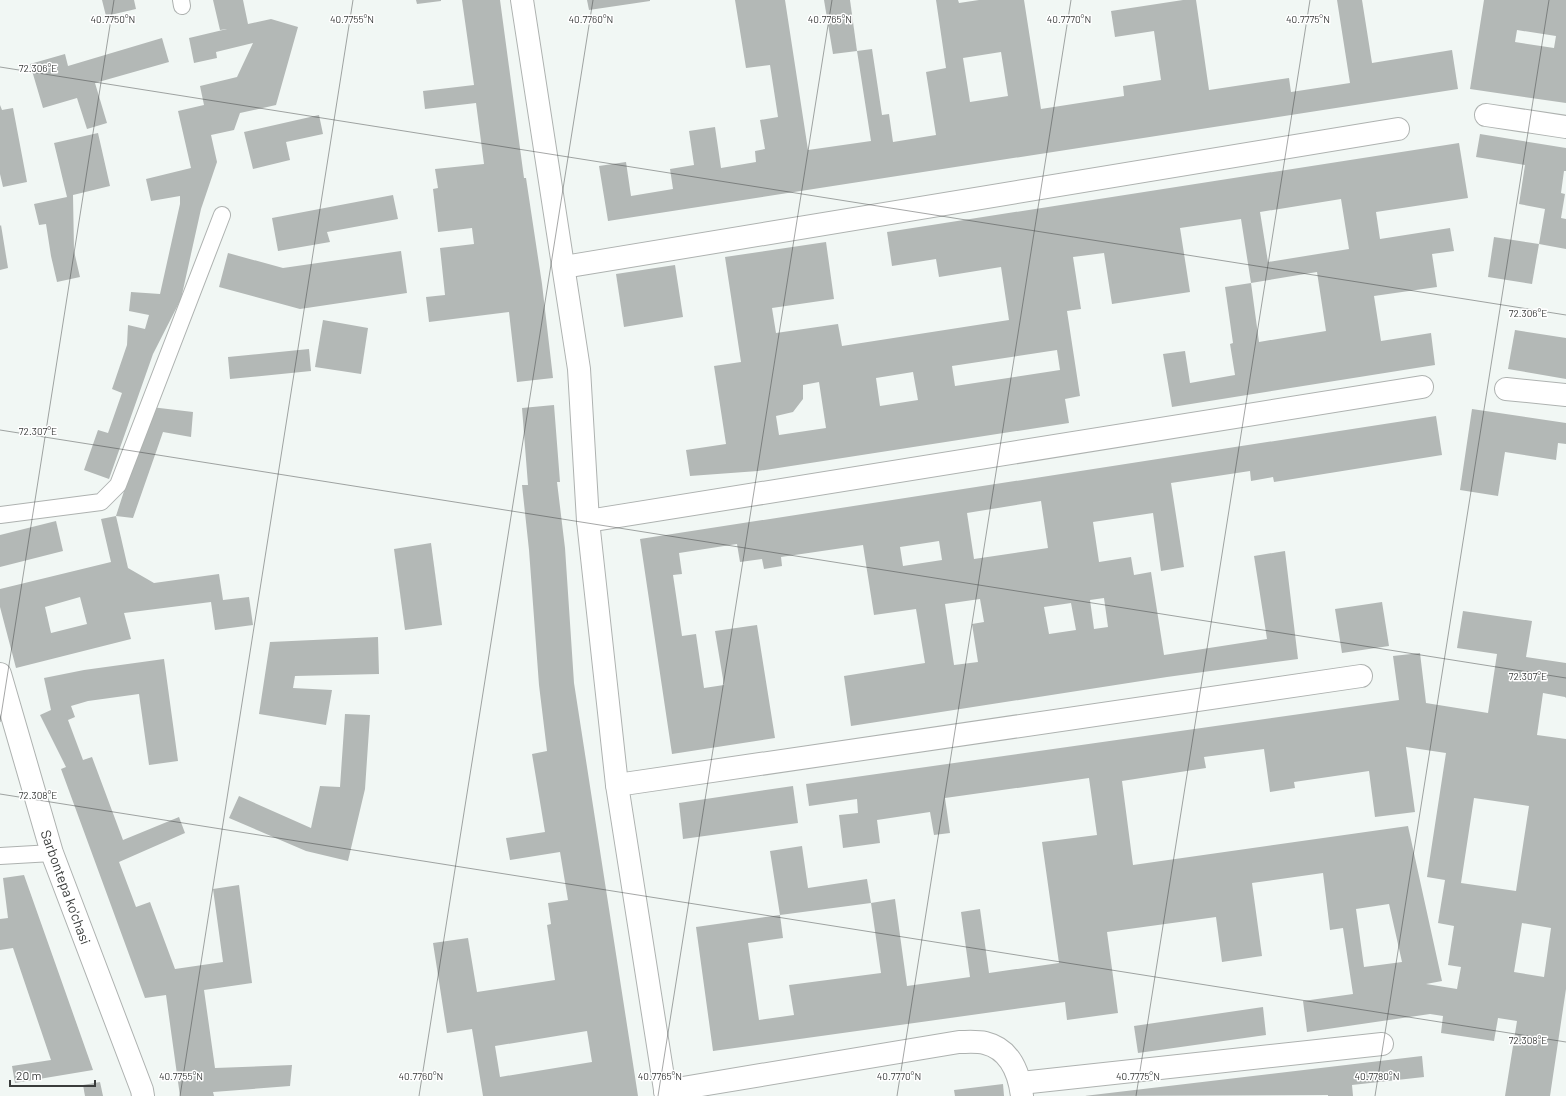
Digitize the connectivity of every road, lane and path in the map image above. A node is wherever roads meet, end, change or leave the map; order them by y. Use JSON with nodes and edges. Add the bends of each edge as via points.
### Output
{"nodes":[{"id":1,"x":522,"y":0,"type":"edge"},
{"id":2,"x":1486,"y":115,"type":"dead end"},
{"id":3,"x":1566,"y":127,"type":"edge"},
{"id":4,"x":1398,"y":129,"type":"dead end"},
{"id":5,"x":222,"y":216,"type":"dead end"},
{"id":6,"x":564,"y":267,"type":"junction"},
{"id":7,"x":1422,"y":387,"type":"dead end"},
{"id":8,"x":1506,"y":389,"type":"dead end"},
{"id":9,"x":1566,"y":395,"type":"edge"},
{"id":10,"x":0,"y":515,"type":"edge"},
{"id":11,"x":588,"y":521,"type":"junction"},
{"id":12,"x":0,"y":674,"type":"edge"},
{"id":13,"x":1361,"y":676,"type":"dead end"},
{"id":14,"x":617,"y":785,"type":"junction"},
{"id":15,"x":52,"y":853,"type":"junction"},
{"id":16,"x":0,"y":856,"type":"edge"},
{"id":17,"x":1382,"y":1044,"type":"dead end"},
{"id":18,"x":1021,"y":1089,"type":"edge"},
{"id":19,"x":666,"y":1094,"type":"edge"},
{"id":20,"x":143,"y":1096,"type":"edge"}],
"edges":[{"from":1,"to":6,"type":"street"},
{"from":2,"to":3,"type":"street"},
{"from":4,"to":6,"type":"street"},
{"from":5,"to":10,"type":"lane","via":[[118,484],[101,502]]},
{"from":6,"to":11,"type":"street","via":[[579,369]]},
{"from":7,"to":11,"type":"street"},
{"from":8,"to":9,"type":"street"},
{"from":11,"to":14,"type":"street"},
{"from":12,"to":15,"type":"street","name":"Sarbontepa ko'chasi"},
{"from":13,"to":14,"type":"street"},
{"from":14,"to":19,"type":"street"},
{"from":15,"to":16,"type":"lane"},
{"from":15,"to":20,"type":"street","name":"Sarbontepa ko'chasi"},
{"from":17,"to":18,"type":"street"},
{"from":18,"to":19,"type":"street","via":[[1012,1062],[1001,1049],[984,1042],[959,1042]]}]}
